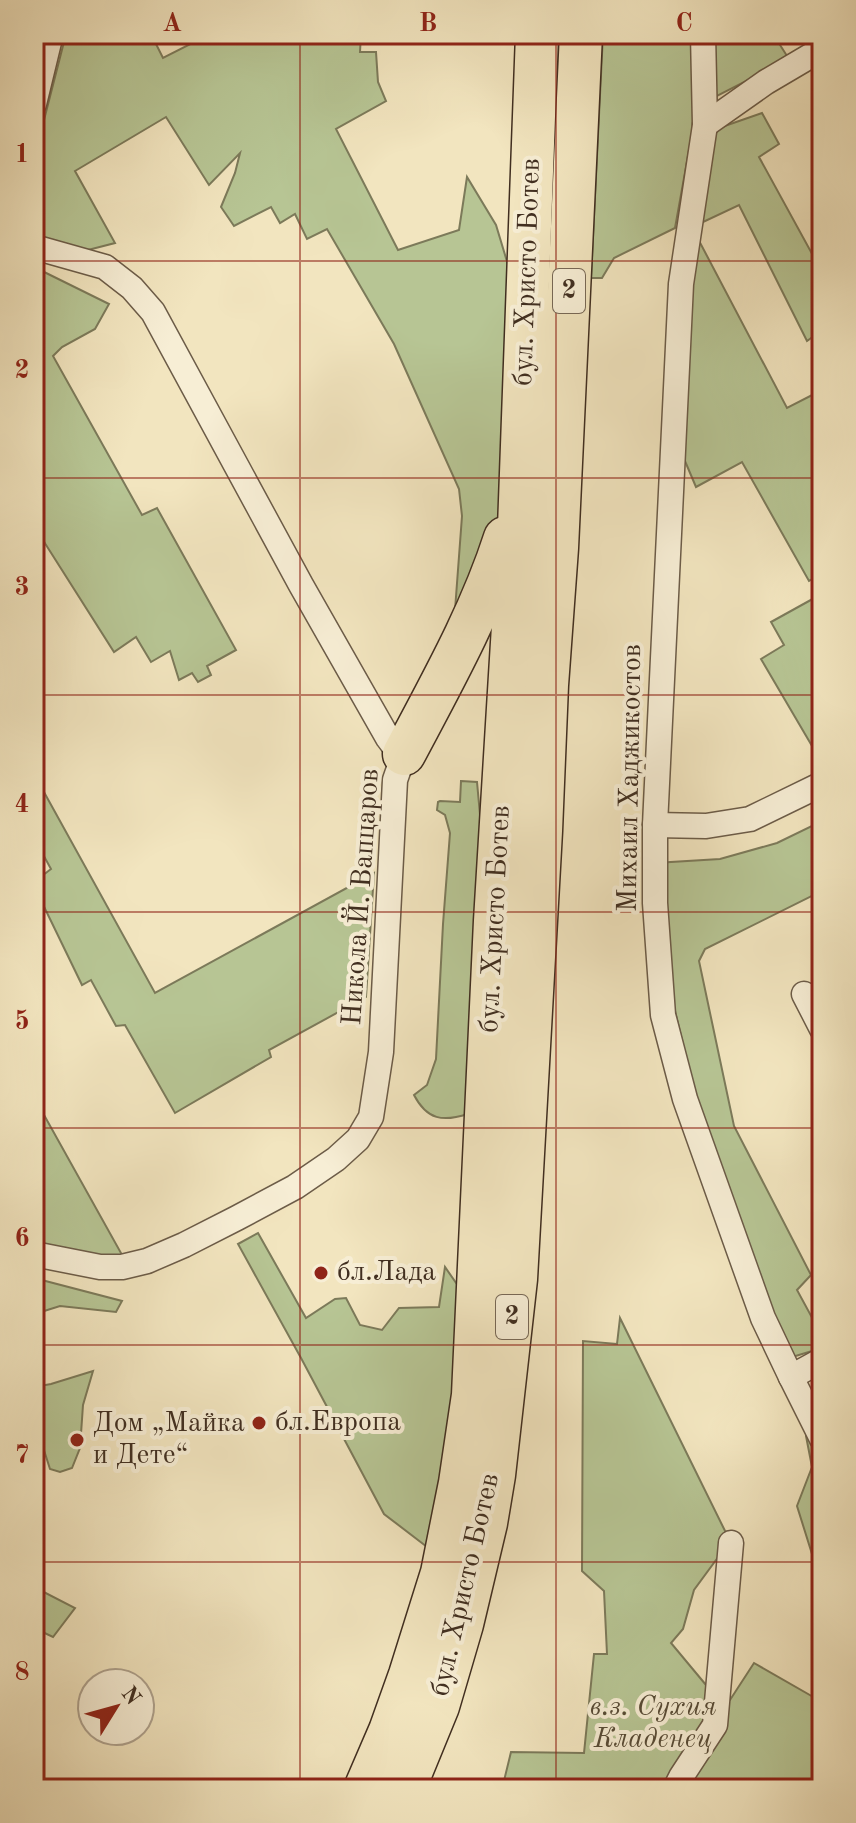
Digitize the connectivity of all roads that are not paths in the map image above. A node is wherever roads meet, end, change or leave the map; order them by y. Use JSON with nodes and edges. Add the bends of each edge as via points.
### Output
{"nodes":[{"id":1,"x":51,"y":34,"type":"edge"},
{"id":2,"x":537,"y":34,"type":"edge"},
{"id":3,"x":581,"y":34,"type":"edge"},
{"id":4,"x":703,"y":34,"type":"edge"},
{"id":5,"x":822,"y":49,"type":"edge"},
{"id":6,"x":35,"y":90,"type":"edge"},
{"id":7,"x":705,"y":125,"type":"junction"},
{"id":8,"x":34,"y":247,"type":"edge"},
{"id":9,"x":557,"y":548,"type":"junction"},
{"id":10,"x":501,"y":580,"type":"junction"},
{"id":11,"x":552,"y":619,"type":"junction"},
{"id":12,"x":463,"y":641,"type":"junction"},
{"id":13,"x":510,"y":673,"type":"junction"},
{"id":14,"x":404,"y":754,"type":"junction"},
{"id":15,"x":822,"y":784,"type":"edge"},
{"id":16,"x":655,"y":825,"type":"junction"},
{"id":17,"x":804,"y":994,"type":"dead end"},
{"id":18,"x":822,"y":1029,"type":"edge"},
{"id":19,"x":34,"y":1254,"type":"edge"},
{"id":20,"x":822,"y":1360,"type":"edge"},
{"id":21,"x":791,"y":1377,"type":"junction"},
{"id":22,"x":822,"y":1439,"type":"edge"},
{"id":23,"x":731,"y":1543,"type":"dead end"},
{"id":24,"x":365,"y":1789,"type":"edge"},
{"id":25,"x":404,"y":1789,"type":"edge"},
{"id":26,"x":675,"y":1789,"type":"edge"}],
"edges":[{"from":1,"to":6,"type":"street"},
{"from":2,"to":10,"type":"highway","name":"бул. Христо Ботев","number":"2","via":[[520,485],[504,542]]},
{"from":3,"to":9,"type":"highway","name":"бул. Христо Ботев","number":"2"},
{"from":4,"to":7,"type":"street","name":"Михаил Хаджикостов"},
{"from":5,"to":7,"type":"street"},
{"from":7,"to":16,"type":"street","name":"Михаил Хаджикостов","via":[[681,284]]},
{"from":8,"to":14,"type":"street","name":"Никола Й. Вапцаров","via":[[105,267],[153,312],[380,724]]},
{"from":9,"to":10,"type":"highway"},
{"from":9,"to":11,"type":"highway","name":"бул. Христо Ботев","number":"2"},
{"from":10,"to":11,"type":"highway","via":[[526,570],[543,587]]},
{"from":10,"to":12,"type":"highway"},
{"from":10,"to":13,"type":"highway","name":"бул. Христо Ботев","number":"2"},
{"from":11,"to":25,"type":"highway","name":"бул. Христо Ботев","number":"2","via":[[516,1279],[494,1475],[462,1624],[438,1706]]},
{"from":12,"to":13,"type":"highway","via":[[494,643]]},
{"from":12,"to":14,"type":"highway"},
{"from":13,"to":24,"type":"highway","name":"бул. Христо Ботев","number":"2","via":[[473,1395],[442,1573],[410,1675]]},
{"from":14,"to":19,"type":"street","name":"Никола Й. Вапцаров","via":[[395,780],[381,1052],[371,1117],[358,1139],[295,1187],[147,1261],[100,1267]]},
{"from":15,"to":16,"type":"street","via":[[750,819],[706,826]]},
{"from":16,"to":21,"type":"street","name":"Михаил Хаджикостов","via":[[663,1015],[685,1099],[763,1318]]},
{"from":17,"to":18,"type":"street"},
{"from":20,"to":21,"type":"street"},
{"from":21,"to":22,"type":"street","name":"Михаил Хаджикостов"},
{"from":23,"to":26,"type":"street","via":[[715,1725]]}]}
